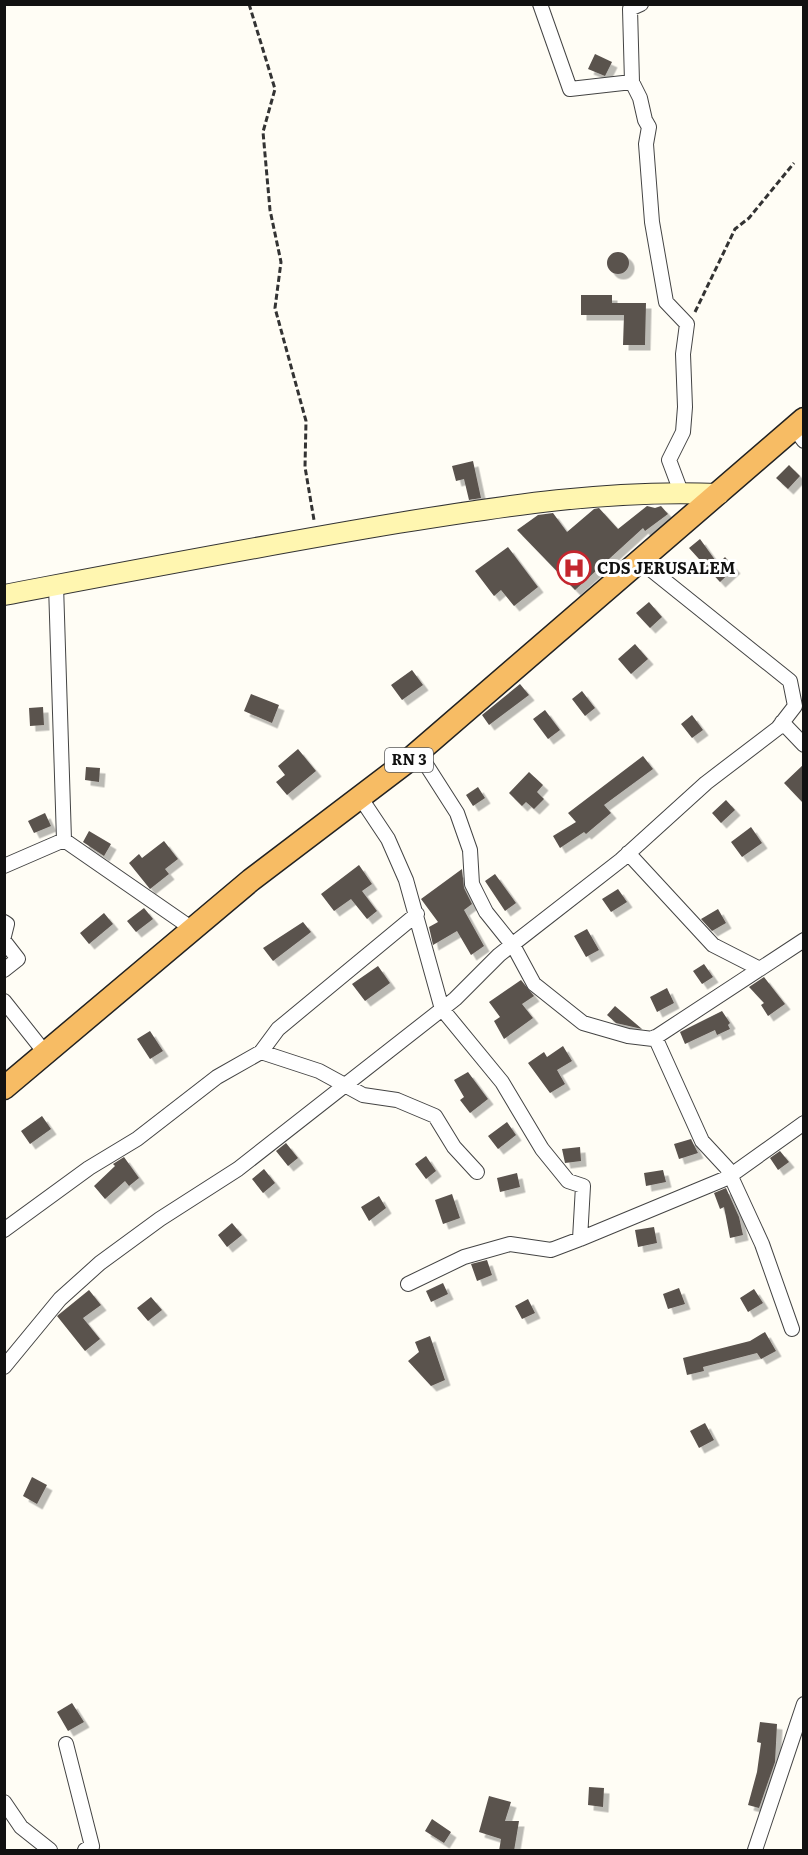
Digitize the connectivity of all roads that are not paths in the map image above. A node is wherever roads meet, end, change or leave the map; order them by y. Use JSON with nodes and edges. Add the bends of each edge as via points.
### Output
{"nodes":[{"id":1,"x":540,"y":4,"type":"edge"},
{"id":2,"x":634,"y":6,"type":"edge"},
{"id":3,"x":632,"y":82,"type":"junction"},
{"id":4,"x":800,"y":430,"type":"edge"},
{"id":5,"x":681,"y":492,"type":"junction"},
{"id":6,"x":718,"y":494,"type":"junction"},
{"id":7,"x":639,"y":560,"type":"junction"},
{"id":8,"x":56,"y":585,"type":"junction"},
{"id":9,"x":4,"y":595,"type":"edge"},
{"id":10,"x":798,"y":690,"type":"edge"},
{"id":11,"x":782,"y":722,"type":"junction"},
{"id":12,"x":804,"y":745,"type":"edge"},
{"id":13,"x":418,"y":752,"type":"junction"},
{"id":14,"x":360,"y":796,"type":"junction"},
{"id":15,"x":64,"y":840,"type":"junction"},
{"id":16,"x":628,"y":853,"type":"junction"},
{"id":17,"x":4,"y":866,"type":"edge"},
{"id":18,"x":417,"y":914,"type":"junction"},
{"id":19,"x":4,"y":922,"type":"edge"},
{"id":20,"x":194,"y":930,"type":"junction"},
{"id":21,"x":4,"y":936,"type":"edge"},
{"id":22,"x":804,"y":940,"type":"edge"},
{"id":23,"x":4,"y":941,"type":"edge"},
{"id":24,"x":514,"y":947,"type":"junction"},
{"id":25,"x":760,"y":969,"type":"junction"},
{"id":26,"x":4,"y":970,"type":"edge"},
{"id":27,"x":4,"y":1001,"type":"edge"},
{"id":28,"x":442,"y":1009,"type":"junction"},
{"id":29,"x":655,"y":1037,"type":"junction"},
{"id":30,"x":261,"y":1052,"type":"junction"},
{"id":31,"x":46,"y":1054,"type":"junction"},
{"id":32,"x":342,"y":1086,"type":"junction"},
{"id":33,"x":4,"y":1088,"type":"edge"},
{"id":34,"x":804,"y":1123,"type":"edge"},
{"id":35,"x":477,"y":1172,"type":"dead end"},
{"id":36,"x":730,"y":1176,"type":"junction"},
{"id":37,"x":4,"y":1230,"type":"edge"},
{"id":38,"x":580,"y":1239,"type":"junction"},
{"id":39,"x":408,"y":1284,"type":"dead end"},
{"id":40,"x":792,"y":1329,"type":"dead end"},
{"id":41,"x":4,"y":1367,"type":"edge"},
{"id":42,"x":804,"y":1704,"type":"edge"},
{"id":43,"x":66,"y":1744,"type":"dead end"},
{"id":44,"x":4,"y":1802,"type":"edge"},
{"id":45,"x":50,"y":1851,"type":"edge"},
{"id":46,"x":85,"y":1851,"type":"edge"},
{"id":47,"x":755,"y":1851,"type":"edge"}],
"edges":[{"from":1,"to":3,"type":"street","via":[[570,89]]},
{"from":2,"to":3,"type":"street"},
{"from":3,"to":5,"type":"street","via":[[650,127],[646,144],[651,222],[666,302],[687,324],[683,432],[669,460]]},
{"from":4,"to":6,"type":"highway","number":"RN 3"},
{"from":5,"to":6,"type":"main road"},
{"from":5,"to":8,"type":"main road","via":[[600,496],[475,511]]},
{"from":6,"to":7,"type":"highway","number":"RN 3"},
{"from":7,"to":10,"type":"street"},
{"from":7,"to":13,"type":"highway","number":"RN 3"},
{"from":8,"to":9,"type":"main road"},
{"from":8,"to":15,"type":"street"},
{"from":10,"to":11,"type":"street","via":[[795,706]]},
{"from":11,"to":12,"type":"street"},
{"from":11,"to":16,"type":"street"},
{"from":13,"to":14,"type":"highway","number":"RN 3"},
{"from":13,"to":24,"type":"street","via":[[457,813],[470,850],[472,884],[486,912]]},
{"from":14,"to":18,"type":"street","via":[[388,839]]},
{"from":14,"to":20,"type":"highway","number":"RN 3","via":[[251,880]]},
{"from":15,"to":17,"type":"street"},
{"from":15,"to":20,"type":"street"},
{"from":16,"to":24,"type":"street"},
{"from":16,"to":25,"type":"street","via":[[713,945]]},
{"from":18,"to":28,"type":"street"},
{"from":18,"to":30,"type":"street","via":[[278,1029]]},
{"from":19,"to":21,"type":"street"},
{"from":20,"to":31,"type":"highway","number":"RN 3"},
{"from":22,"to":25,"type":"street"},
{"from":23,"to":26,"type":"street","via":[[18,959]]},
{"from":24,"to":28,"type":"street","via":[[499,955]]},
{"from":24,"to":29,"type":"street","via":[[534,984],[583,1023],[628,1036]]},
{"from":25,"to":29,"type":"street"},
{"from":27,"to":31,"type":"street"},
{"from":28,"to":32,"type":"street"},
{"from":28,"to":38,"type":"street","via":[[502,1082],[542,1149],[568,1181],[583,1186]]},
{"from":29,"to":36,"type":"street","via":[[702,1141]]},
{"from":30,"to":32,"type":"street","via":[[319,1071]]},
{"from":30,"to":37,"type":"street","via":[[218,1077],[137,1139],[89,1168]]},
{"from":31,"to":33,"type":"highway","number":"RN 3"},
{"from":32,"to":35,"type":"street","via":[[363,1095],[397,1100],[435,1116],[454,1147]]},
{"from":32,"to":41,"type":"street","via":[[238,1169],[100,1263],[60,1299]]},
{"from":34,"to":36,"type":"street"},
{"from":36,"to":38,"type":"street"},
{"from":36,"to":40,"type":"street","via":[[762,1244]]},
{"from":38,"to":39,"type":"street","via":[[551,1250],[510,1244],[464,1257]]},
{"from":42,"to":47,"type":"street"},
{"from":43,"to":46,"type":"street","via":[[92,1846]]},
{"from":44,"to":45,"type":"street","via":[[21,1827]]}]}
